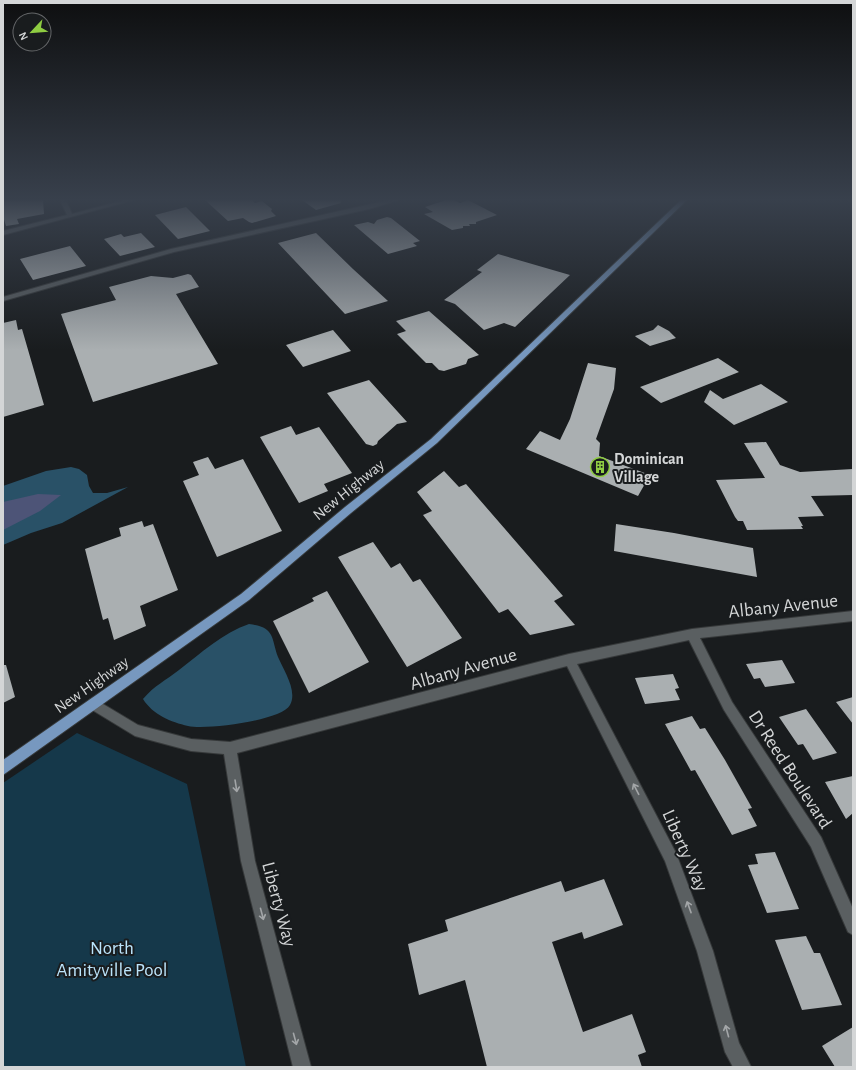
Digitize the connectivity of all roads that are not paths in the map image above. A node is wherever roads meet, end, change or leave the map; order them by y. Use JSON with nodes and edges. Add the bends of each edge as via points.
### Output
{"nodes":[{"id":1,"x":173,"y":250,"type":"edge"},
{"id":2,"x":632,"y":250,"type":"edge"},
{"id":3,"x":3,"y":299,"type":"edge"},
{"id":4,"x":853,"y":616,"type":"edge"},
{"id":5,"x":692,"y":634,"type":"junction"},
{"id":6,"x":569,"y":659,"type":"junction"},
{"id":7,"x":94,"y":704,"type":"junction"},
{"id":8,"x":230,"y":748,"type":"junction"},
{"id":9,"x":3,"y":768,"type":"edge"},
{"id":10,"x":853,"y":926,"type":"edge"},
{"id":11,"x":302,"y":1067,"type":"edge"},
{"id":12,"x":742,"y":1067,"type":"edge"}],
"edges":[{"from":1,"to":3,"type":"street"},
{"from":2,"to":7,"type":"main road","name":"New Highway","via":[[434,441],[245,597]]},
{"from":4,"to":5,"type":"street","name":"Albany Avenue"},
{"from":5,"to":6,"type":"street","name":"Albany Avenue"},
{"from":5,"to":10,"type":"street","name":"Dr Reed Boulevard","via":[[728,706],[816,842]]},
{"from":6,"to":8,"type":"street","name":"Albany Avenue"},
{"from":12,"to":6,"type":"street","name":"Liberty Way","one_way":true,"via":[[730,1046],[705,951],[671,858]]},
{"from":7,"to":8,"type":"street","name":"Albany Avenue","via":[[135,730],[192,745]]},
{"from":7,"to":9,"type":"main road","name":"New Highway"},
{"from":8,"to":11,"type":"street","name":"Liberty Way","one_way":true,"via":[[248,861]]}]}
